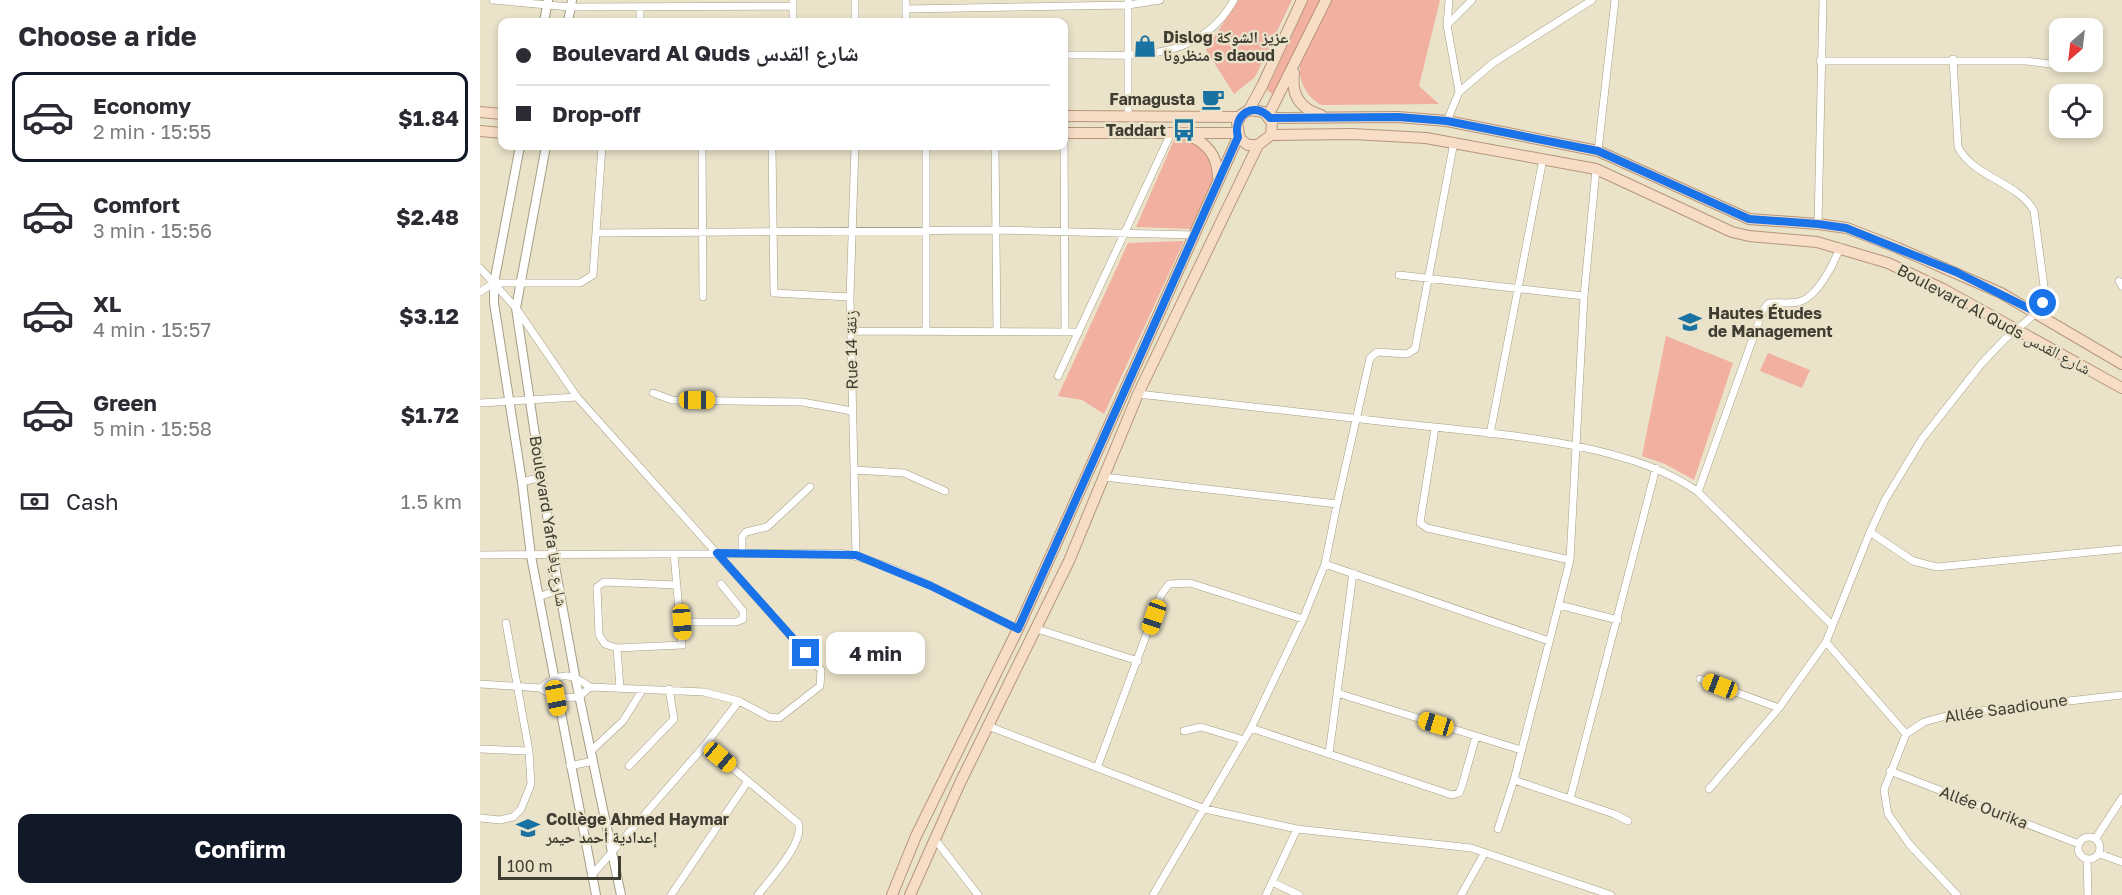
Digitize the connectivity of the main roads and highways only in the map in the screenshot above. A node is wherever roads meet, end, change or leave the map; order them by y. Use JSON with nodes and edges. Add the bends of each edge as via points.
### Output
{"nodes":[{"id":1,"x":1302,"y":0,"type":"edge"},
{"id":2,"x":1326,"y":0,"type":"edge"},
{"id":3,"x":1295,"y":65,"type":"junction"},
{"id":4,"x":1249,"y":110,"type":"junction"},
{"id":5,"x":480,"y":112,"type":"edge"},
{"id":6,"x":498,"y":114,"type":"edge"},
{"id":7,"x":1068,"y":116,"type":"edge"},
{"id":8,"x":1239,"y":117,"type":"junction"},
{"id":9,"x":1269,"y":117,"type":"junction"},
{"id":10,"x":1336,"y":119,"type":"junction"},
{"id":11,"x":480,"y":131,"type":"edge"},
{"id":12,"x":498,"y":133,"type":"edge"},
{"id":13,"x":1068,"y":133,"type":"edge"},
{"id":14,"x":1185,"y":134,"type":"junction"},
{"id":15,"x":1237,"y":135,"type":"junction"},
{"id":16,"x":1271,"y":135,"type":"junction"},
{"id":17,"x":1258,"y":145,"type":"junction"},
{"id":18,"x":1218,"y":180,"type":"junction"},
{"id":19,"x":2122,"y":364,"type":"edge"},
{"id":20,"x":2122,"y":388,"type":"edge"},
{"id":21,"x":892,"y":895,"type":"edge"},
{"id":22,"x":910,"y":895,"type":"edge"}],
"edges":[{"from":1,"to":4,"type":"main road"},
{"from":2,"to":3,"type":"main road"},
{"from":3,"to":9,"type":"main road"},
{"from":3,"to":10,"type":"main road","via":[[1293,83],[1298,100],[1310,112]]},
{"from":4,"to":8,"type":"main road"},
{"from":4,"to":9,"type":"main road","via":[[1260,110]]},
{"from":5,"to":6,"type":"main road"},
{"from":7,"to":8,"type":"main road"},
{"from":8,"to":15,"type":"main road"},
{"from":9,"to":10,"type":"main road","name":"Boulevard Al Quds شارع القدس"},
{"from":9,"to":16,"type":"main road"},
{"from":10,"to":19,"type":"main road","name":"Boulevard Al Quds شارع القدس","via":[[1398,117],[1447,121],[1598,151],[1749,219],[1846,228],[1936,264],[2038,313]]},
{"from":11,"to":12,"type":"main road"},
{"from":13,"to":14,"type":"main road"},
{"from":14,"to":15,"type":"main road"},
{"from":14,"to":18,"type":"main road","via":[[1213,153]]},
{"from":15,"to":17,"type":"main road","via":[[1248,145]]},
{"from":15,"to":18,"type":"main road"},
{"from":16,"to":17,"type":"main road"},
{"from":16,"to":20,"type":"main road","name":"Boulevard Al Quds شارع القدس","via":[[1394,135],[1454,142],[1596,170],[1732,232],[1840,247],[1888,262]]},
{"from":17,"to":22,"type":"main road","via":[[1138,394],[1037,629]]},
{"from":18,"to":21,"type":"main road","via":[[1018,629],[921,826]]}]}
